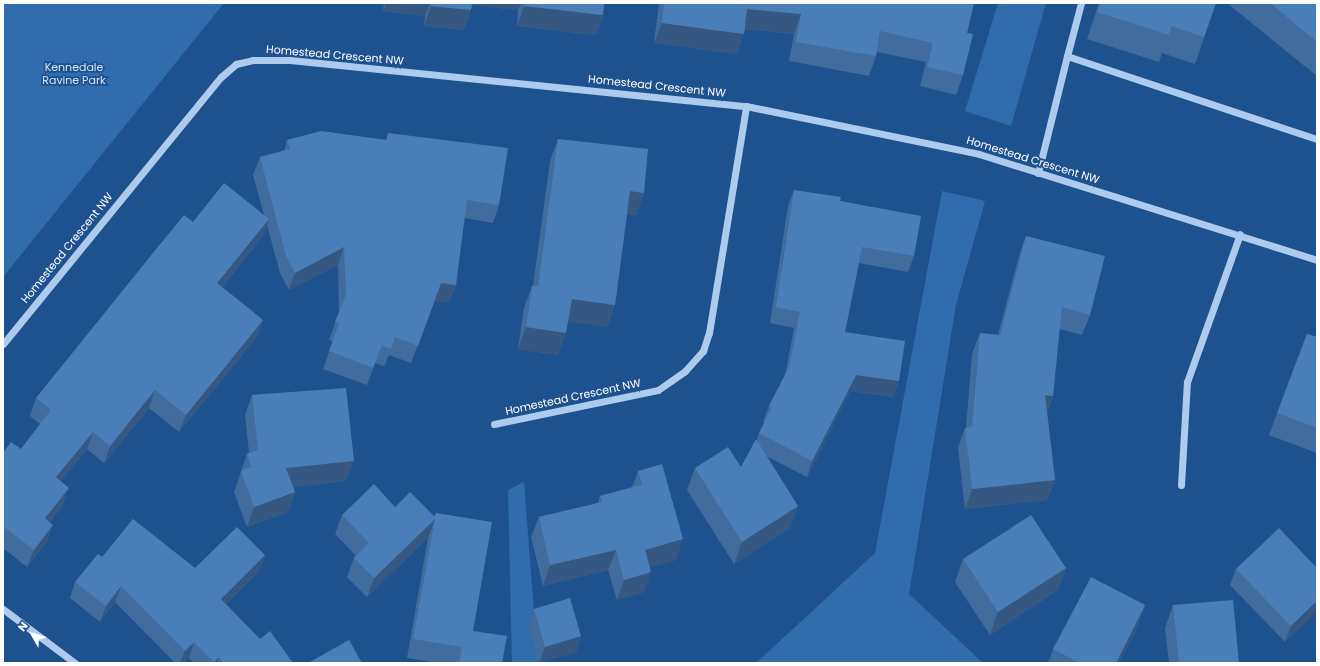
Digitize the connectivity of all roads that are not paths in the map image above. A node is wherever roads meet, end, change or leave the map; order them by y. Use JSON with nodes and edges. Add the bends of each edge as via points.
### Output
{"nodes":[{"id":1,"x":1081,"y":3,"type":"edge"},
{"id":2,"x":1068,"y":56,"type":"junction"},
{"id":3,"x":746,"y":106,"type":"junction"},
{"id":4,"x":1317,"y":139,"type":"edge"},
{"id":5,"x":1038,"y":173,"type":"junction"},
{"id":6,"x":1240,"y":234,"type":"junction"},
{"id":7,"x":1317,"y":260,"type":"edge"},
{"id":8,"x":3,"y":344,"type":"edge"},
{"id":9,"x":494,"y":424,"type":"dead end"},
{"id":10,"x":1181,"y":485,"type":"dead end"},
{"id":11,"x":4,"y":612,"type":"edge"},
{"id":12,"x":75,"y":663,"type":"edge"}],
"edges":[{"from":1,"to":2,"type":"street"},
{"from":2,"to":4,"type":"street"},
{"from":2,"to":5,"type":"street"},
{"from":3,"to":5,"type":"street","name":"Homestead Crescent NW","via":[[979,154]]},
{"from":3,"to":8,"type":"street","name":"Homestead Crescent NW","via":[[290,60],[253,60],[236,64],[208,92]]},
{"from":3,"to":9,"type":"street","name":"Homestead Crescent NW","via":[[709,334],[703,351],[685,371],[658,390]]},
{"from":5,"to":6,"type":"street","name":"Homestead Crescent NW"},
{"from":6,"to":7,"type":"street","name":"Homestead Crescent NW"},
{"from":6,"to":10,"type":"street","via":[[1187,382]]},
{"from":11,"to":12,"type":"street"}]}
